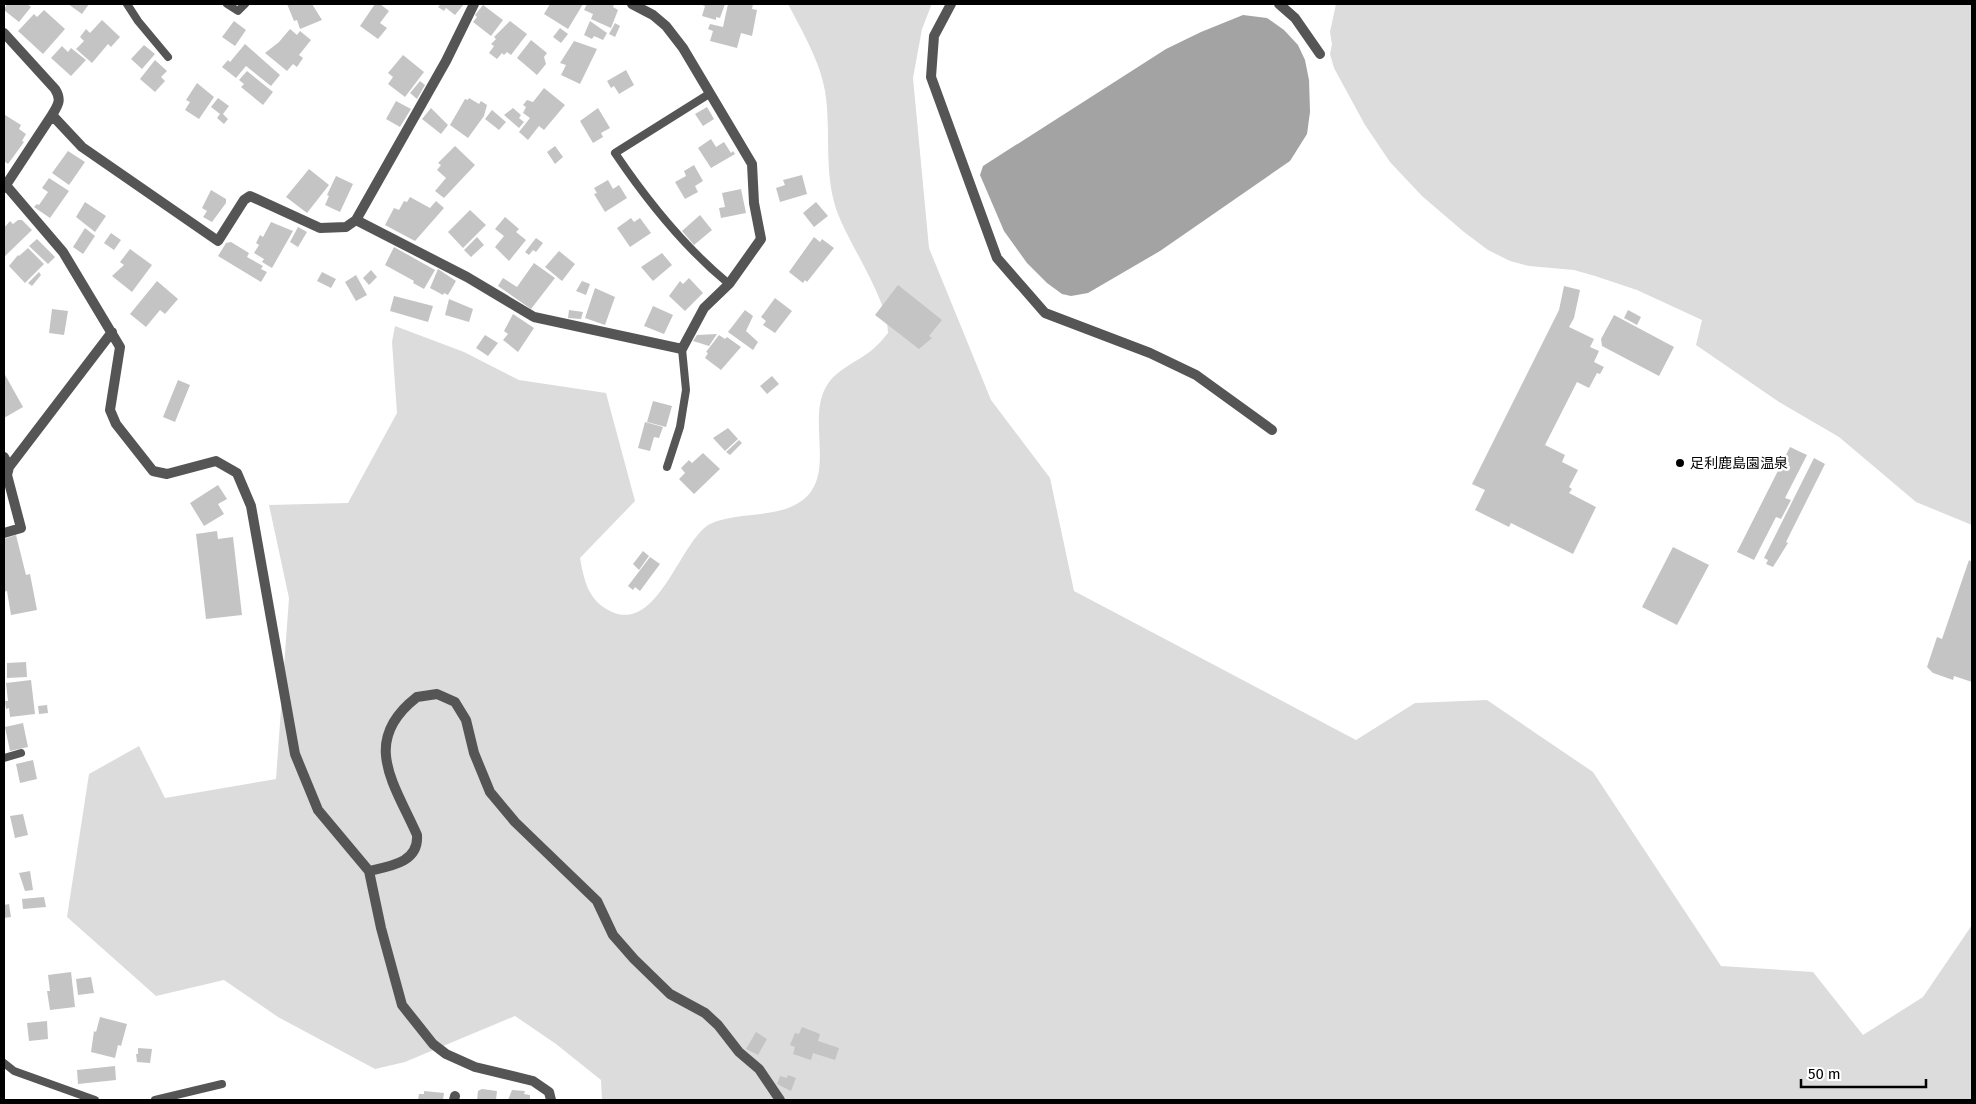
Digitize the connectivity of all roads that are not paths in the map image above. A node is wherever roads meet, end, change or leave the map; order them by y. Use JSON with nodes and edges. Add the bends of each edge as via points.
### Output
{"nodes":[{"id":1,"x":127,"y":4,"type":"edge"},
{"id":2,"x":227,"y":4,"type":"edge"},
{"id":3,"x":245,"y":4,"type":"edge"},
{"id":4,"x":474,"y":4,"type":"edge"},
{"id":5,"x":632,"y":4,"type":"edge"},
{"id":6,"x":951,"y":4,"type":"edge"},
{"id":7,"x":1279,"y":4,"type":"edge"},
{"id":8,"x":4,"y":33,"type":"edge"},
{"id":9,"x":1320,"y":54,"type":"dead end"},
{"id":10,"x":168,"y":57,"type":"dead end"},
{"id":11,"x":709,"y":94,"type":"junction"},
{"id":12,"x":52,"y":114,"type":"junction"},
{"id":13,"x":4,"y":186,"type":"edge"},
{"id":14,"x":356,"y":220,"type":"junction"},
{"id":15,"x":729,"y":284,"type":"junction"},
{"id":16,"x":112,"y":332,"type":"junction"},
{"id":17,"x":682,"y":349,"type":"junction"},
{"id":18,"x":1272,"y":430,"type":"dead end"},
{"id":19,"x":7,"y":462,"type":"edge"},
{"id":20,"x":667,"y":467,"type":"dead end"},
{"id":21,"x":4,"y":533,"type":"edge"},
{"id":22,"x":21,"y":753,"type":"dead end"},
{"id":23,"x":4,"y":758,"type":"edge"},
{"id":24,"x":369,"y":871,"type":"junction"},
{"id":25,"x":4,"y":1063,"type":"edge"},
{"id":26,"x":222,"y":1084,"type":"dead end"},
{"id":27,"x":95,"y":1100,"type":"edge"},
{"id":28,"x":155,"y":1100,"type":"edge"},
{"id":29,"x":551,"y":1100,"type":"edge"},
{"id":30,"x":780,"y":1100,"type":"edge"}],
"edges":[{"from":1,"to":10,"type":"lane"},
{"from":2,"to":3,"type":"lane","via":[[238,11]]},
{"from":4,"to":14,"type":"street","via":[[446,61]]},
{"from":5,"to":11,"type":"street","via":[[666,26],[684,48]]},
{"from":6,"to":18,"type":"street","via":[[934,36],[931,77],[997,258],[1044,313],[1196,374]]},
{"from":7,"to":9,"type":"street","via":[[1295,18]]},
{"from":8,"to":12,"type":"street","via":[[59,96],[59,104]]},
{"from":11,"to":15,"type":"street","via":[[752,164],[761,239]]},
{"from":11,"to":15,"type":"lane","via":[[615,153],[647,200],[700,260]]},
{"from":12,"to":13,"type":"street"},
{"from":12,"to":14,"type":"street","via":[[82,147],[218,241],[244,200],[250,196],[320,228],[346,227]]},
{"from":13,"to":16,"type":"street","via":[[63,252]]},
{"from":14,"to":17,"type":"street","via":[[467,277],[534,317]]},
{"from":15,"to":17,"type":"street","via":[[704,308]]},
{"from":16,"to":19,"type":"street"},
{"from":16,"to":24,"type":"street","via":[[120,346],[110,410],[116,424],[153,471],[167,474],[216,461],[237,473],[251,506],[295,754],[318,810]]},
{"from":17,"to":20,"type":"lane","via":[[686,390],[680,427]]},
{"from":19,"to":21,"type":"street","via":[[7,475],[21,528]]},
{"from":22,"to":23,"type":"lane"},
{"from":24,"to":29,"type":"street","via":[[402,1005],[420,1028],[446,1054],[475,1067],[533,1081],[549,1092]]},
{"from":24,"to":30,"type":"street","via":[[411,857],[418,846],[418,834],[386,764],[384,746],[392,726],[417,697],[437,694],[446,697],[456,702],[466,720],[474,753],[490,792],[515,822],[597,901],[613,935],[634,959],[670,994],[705,1013],[718,1025],[739,1052],[759,1069]]},
{"from":25,"to":27,"type":"lane","via":[[14,1070]]},
{"from":26,"to":28,"type":"lane"}]}
